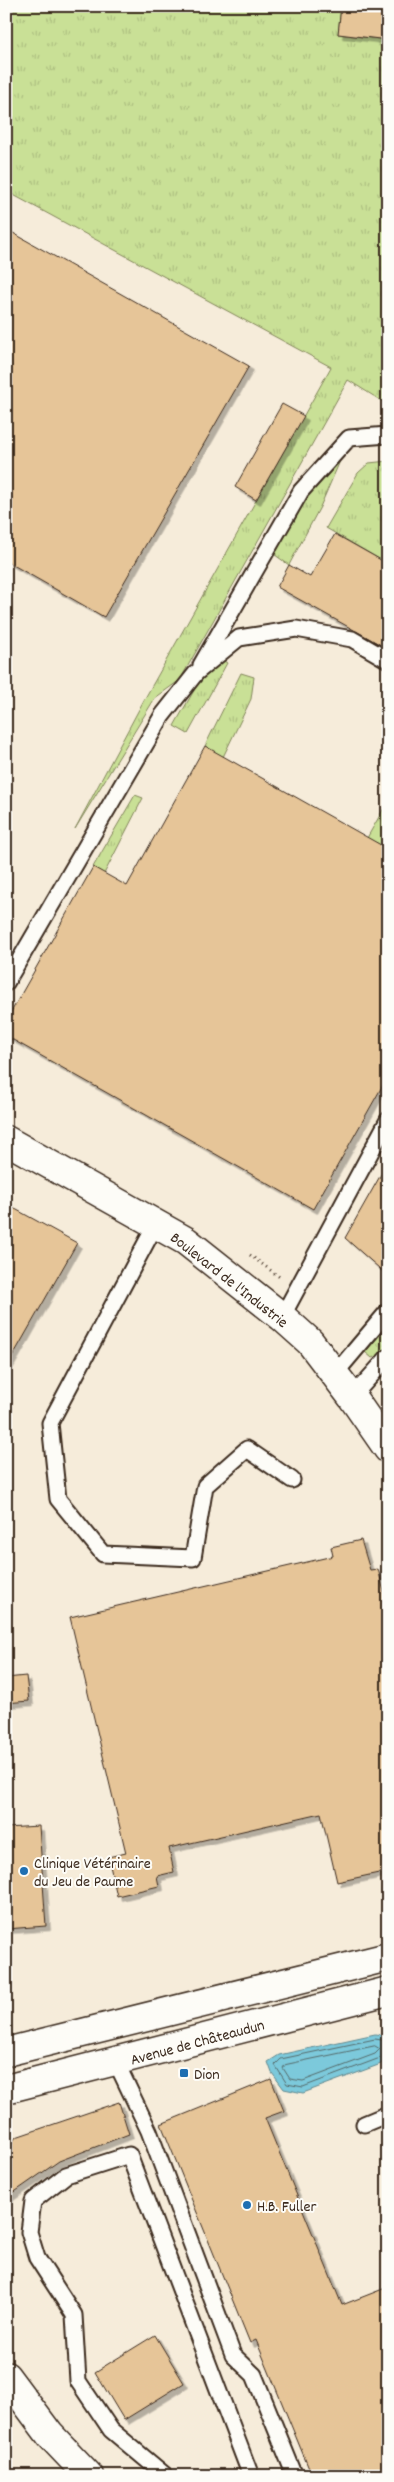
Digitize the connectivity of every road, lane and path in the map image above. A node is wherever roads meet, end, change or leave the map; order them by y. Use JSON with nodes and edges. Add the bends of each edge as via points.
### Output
{"nodes":[{"id":1,"x":388,"y":435,"type":"edge"},
{"id":2,"x":388,"y":660,"type":"edge"},
{"id":3,"x":196,"y":673,"type":"junction"},
{"id":4,"x":6,"y":983,"type":"edge"},
{"id":5,"x":388,"y":1120,"type":"edge"},
{"id":6,"x":6,"y":1140,"type":"edge"},
{"id":7,"x":156,"y":1224,"type":"junction"},
{"id":8,"x":388,"y":1311,"type":"edge"},
{"id":9,"x":282,"y":1317,"type":"junction"},
{"id":10,"x":388,"y":1357,"type":"edge"},
{"id":11,"x":334,"y":1375,"type":"junction"},
{"id":12,"x":352,"y":1397,"type":"junction"},
{"id":13,"x":388,"y":1449,"type":"edge"},
{"id":14,"x":292,"y":1480,"type":"dead end"},
{"id":15,"x":388,"y":1957,"type":"edge"},
{"id":16,"x":388,"y":1991,"type":"edge"},
{"id":17,"x":6,"y":2052,"type":"edge"},
{"id":18,"x":116,"y":2062,"type":"junction"},
{"id":19,"x":6,"y":2089,"type":"edge"},
{"id":20,"x":388,"y":2114,"type":"edge"},
{"id":21,"x":364,"y":2124,"type":"dead end"},
{"id":22,"x":6,"y":2376,"type":"edge"},
{"id":23,"x":89,"y":2476,"type":"edge"},
{"id":24,"x":166,"y":2476,"type":"edge"},
{"id":25,"x":251,"y":2476,"type":"edge"},
{"id":26,"x":294,"y":2476,"type":"edge"}],
"edges":[{"from":1,"to":3,"type":"lane","via":[[349,438],[302,490]]},
{"from":2,"to":3,"type":"lane","via":[[352,640],[296,629],[239,638]]},
{"from":3,"to":4,"type":"lane","via":[[162,716]]},
{"from":5,"to":9,"type":"lane"},
{"from":6,"to":7,"type":"main road","name":"Boulevard de l'Industrie"},
{"from":7,"to":9,"type":"main road","name":"Boulevard de l'Industrie","via":[[186,1241]]},
{"from":7,"to":14,"type":"lane","via":[[50,1423],[58,1499],[103,1554],[192,1558],[205,1486],[246,1449]]},
{"from":8,"to":11,"type":"lane"},
{"from":9,"to":11,"type":"main road","name":"Boulevard de l'Industrie","via":[[310,1342]]},
{"from":10,"to":12,"type":"lane"},
{"from":11,"to":12,"type":"main road","name":"Boulevard de l'Industrie"},
{"from":12,"to":13,"type":"main road","name":"Boulevard de l'Industrie"},
{"from":15,"to":17,"type":"main road"},
{"from":16,"to":18,"type":"main road","name":"Avenue de Châteaudun"},
{"from":18,"to":19,"type":"main road","name":"Avenue de Châteaudun"},
{"from":18,"to":26,"type":"lane","via":[[149,2131],[233,2355],[254,2375]]},
{"from":20,"to":21,"type":"lane"},
{"from":22,"to":23,"type":"main road","via":[[50,2435]]},
{"from":24,"to":25,"type":"lane","via":[[111,2430],[78,2381],[74,2315],[37,2258],[29,2232],[33,2201],[66,2175],[129,2155]]}]}
